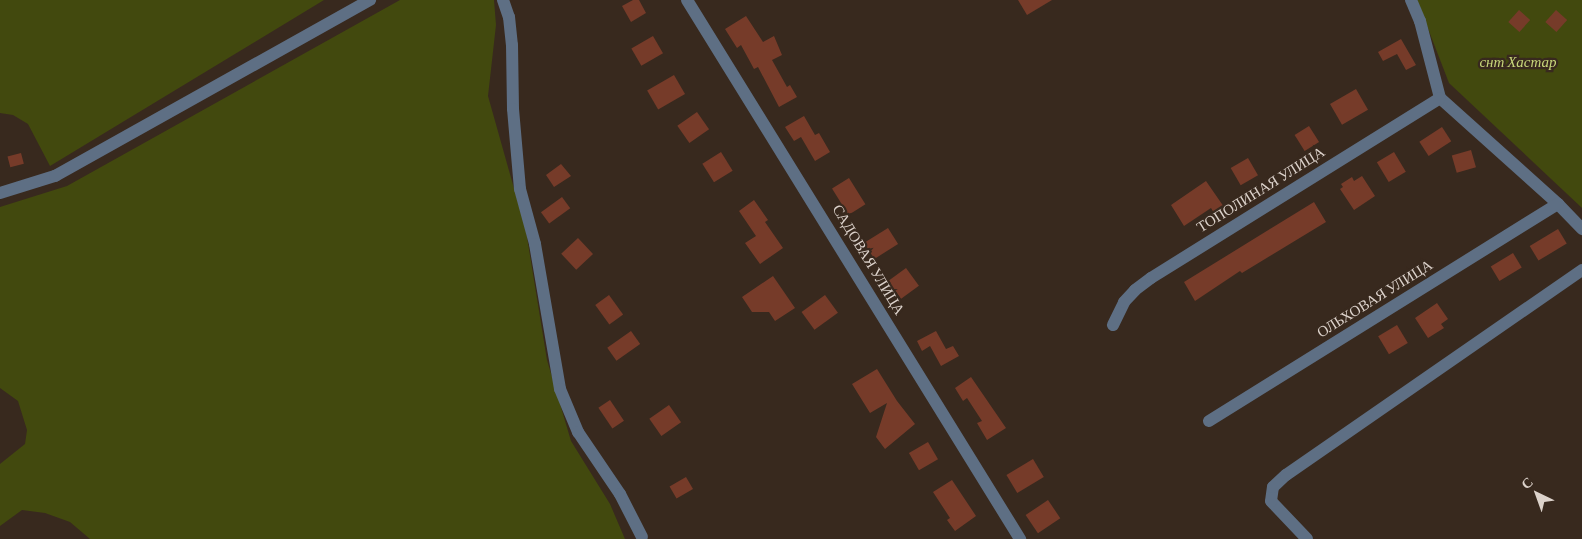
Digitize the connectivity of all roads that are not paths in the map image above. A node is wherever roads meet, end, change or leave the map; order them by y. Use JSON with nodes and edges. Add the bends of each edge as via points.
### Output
{"nodes":[{"id":1,"x":370,"y":0,"type":"edge"},
{"id":2,"x":503,"y":0,"type":"edge"},
{"id":3,"x":688,"y":0,"type":"edge"},
{"id":4,"x":1411,"y":0,"type":"edge"},
{"id":5,"x":1440,"y":98,"type":"junction"},
{"id":6,"x":0,"y":193,"type":"edge"},
{"id":7,"x":1558,"y":204,"type":"junction"},
{"id":8,"x":1582,"y":229,"type":"edge"},
{"id":9,"x":1582,"y":270,"type":"edge"},
{"id":10,"x":1112,"y":325,"type":"dead end"},
{"id":11,"x":1209,"y":421,"type":"dead end"},
{"id":12,"x":642,"y":537,"type":"dead end"},
{"id":13,"x":1020,"y":539,"type":"edge"},
{"id":14,"x":1306,"y":539,"type":"edge"}],
"edges":[{"from":1,"to":6,"type":"street","via":[[55,176]]},
{"from":2,"to":12,"type":"street","via":[[509,17],[512,45],[513,109],[520,189],[534,244],[560,389],[578,432],[620,494]]},
{"from":3,"to":13,"type":"street","name":"САДОВАЯ УЛИЦА"},
{"from":4,"to":5,"type":"street","via":[[1420,21]]},
{"from":5,"to":7,"type":"street"},
{"from":5,"to":10,"type":"street","name":"ТОПОЛИНАЯ УЛИЦА","via":[[1151,278],[1124,302]]},
{"from":7,"to":8,"type":"street"},
{"from":7,"to":11,"type":"street","name":"ОЛЬХОВАЯ УЛИЦА"},
{"from":9,"to":14,"type":"street","via":[[1273,486],[1271,501]]}]}
